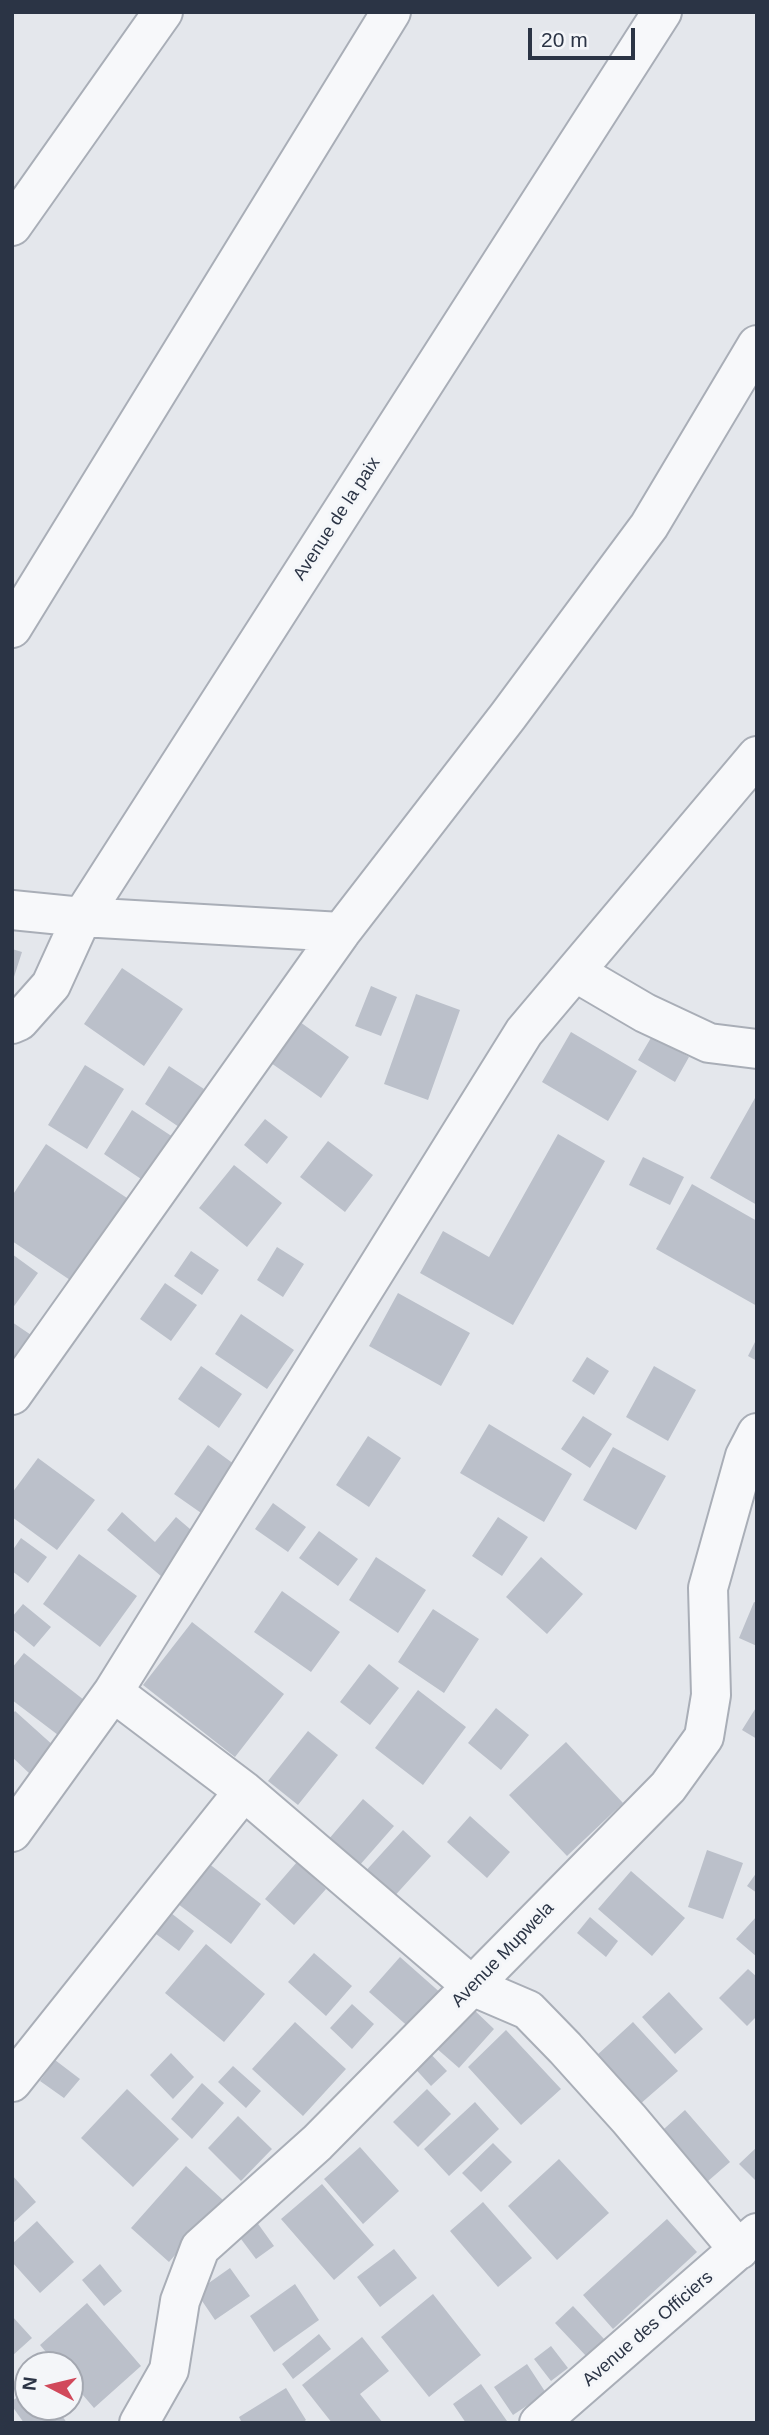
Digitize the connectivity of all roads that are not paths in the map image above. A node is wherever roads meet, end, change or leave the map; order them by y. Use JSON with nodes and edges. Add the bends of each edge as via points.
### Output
{"nodes":[{"id":1,"x":163,"y":12,"type":"edge"},
{"id":2,"x":391,"y":12,"type":"edge"},
{"id":3,"x":662,"y":12,"type":"edge"},
{"id":4,"x":12,"y":226,"type":"edge"},
{"id":5,"x":757,"y":345,"type":"edge"},
{"id":6,"x":12,"y":628,"type":"edge"},
{"id":7,"x":757,"y":756,"type":"edge"},
{"id":8,"x":12,"y":910,"type":"edge"},
{"id":9,"x":82,"y":917,"type":"junction"},
{"id":10,"x":341,"y":932,"type":"junction"},
{"id":11,"x":575,"y":972,"type":"junction"},
{"id":12,"x":12,"y":1024,"type":"edge"},
{"id":13,"x":757,"y":1049,"type":"edge"},
{"id":14,"x":12,"y":1395,"type":"edge"},
{"id":15,"x":757,"y":1433,"type":"edge"},
{"id":16,"x":113,"y":1692,"type":"junction"},
{"id":17,"x":244,"y":1791,"type":"junction"},
{"id":18,"x":12,"y":1832,"type":"edge"},
{"id":19,"x":472,"y":1986,"type":"junction"},
{"id":20,"x":12,"y":2082,"type":"edge"},
{"id":21,"x":748,"y":2242,"type":"edge"},
{"id":22,"x":139,"y":2423,"type":"edge"},
{"id":23,"x":539,"y":2423,"type":"edge"}],
"edges":[{"from":1,"to":4,"type":"street"},
{"from":2,"to":6,"type":"street"},
{"from":3,"to":9,"type":"street","name":"Avenue de la paix"},
{"from":5,"to":10,"type":"street","via":[[649,526]]},
{"from":7,"to":11,"type":"street"},
{"from":8,"to":9,"type":"street"},
{"from":9,"to":10,"type":"street"},
{"from":9,"to":12,"type":"street","name":"Avenue de la paix","via":[[51,985]]},
{"from":10,"to":14,"type":"street"},
{"from":11,"to":13,"type":"street","via":[[709,1043]]},
{"from":11,"to":16,"type":"street","via":[[523,1032]]},
{"from":15,"to":19,"type":"street","name":"Avenue Mupwela","via":[[746,1456],[708,1588],[711,1695],[704,1737],[668,1787]]},
{"from":16,"to":17,"type":"street"},
{"from":16,"to":18,"type":"street"},
{"from":17,"to":19,"type":"street"},
{"from":17,"to":20,"type":"street"},
{"from":19,"to":21,"type":"street","via":[[528,2010]]},
{"from":19,"to":22,"type":"street","name":"Avenue Mupwela","via":[[317,2143],[200,2249],[180,2301],[169,2370]]},
{"from":21,"to":23,"type":"street","name":"Avenue des Officiers"}]}
